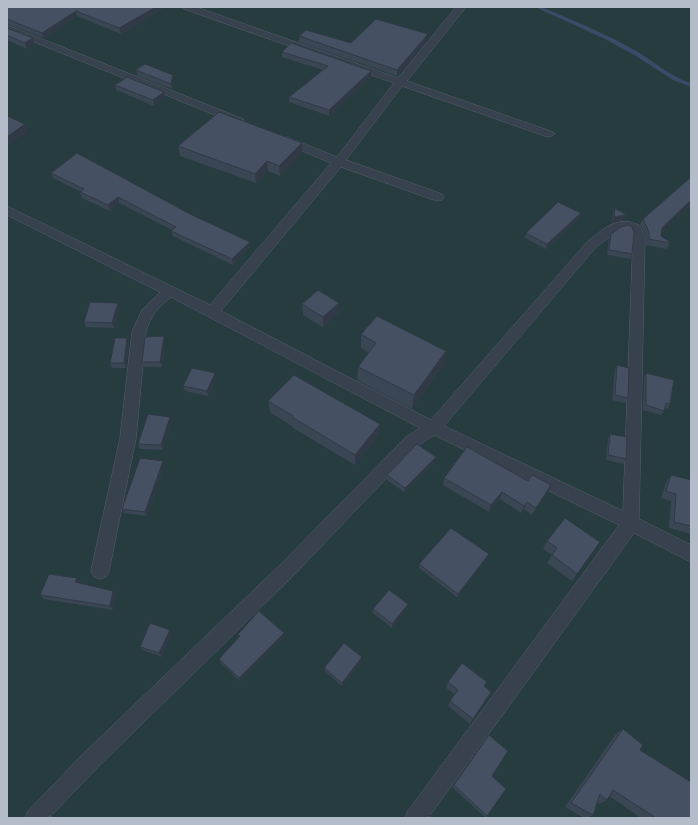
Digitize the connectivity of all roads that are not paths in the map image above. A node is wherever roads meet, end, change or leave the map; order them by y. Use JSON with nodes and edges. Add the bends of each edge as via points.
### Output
{"nodes":[{"id":1,"x":187,"y":7,"type":"edge"},
{"id":2,"x":461,"y":7,"type":"edge"},
{"id":3,"x":7,"y":28,"type":"edge"},
{"id":4,"x":401,"y":81,"type":"junction"},
{"id":5,"x":248,"y":124,"type":"edge"},
{"id":6,"x":549,"y":134,"type":"dead end"},
{"id":7,"x":276,"y":136,"type":"edge"},
{"id":8,"x":339,"y":162,"type":"junction"},
{"id":9,"x":438,"y":197,"type":"dead end"},
{"id":10,"x":7,"y":210,"type":"edge"},
{"id":11,"x":170,"y":291,"type":"junction"},
{"id":12,"x":212,"y":312,"type":"junction"},
{"id":13,"x":433,"y":428,"type":"junction"},
{"id":14,"x":631,"y":523,"type":"junction"},
{"id":15,"x":691,"y":554,"type":"edge"},
{"id":16,"x":100,"y":571,"type":"dead end"},
{"id":17,"x":36,"y":818,"type":"edge"},
{"id":18,"x":415,"y":818,"type":"edge"}],
"edges":[{"from":1,"to":4,"type":"lane"},
{"from":2,"to":4,"type":"lane"},
{"from":3,"to":5,"type":"lane"},
{"from":4,"to":6,"type":"lane"},
{"from":4,"to":8,"type":"lane"},
{"from":7,"to":8,"type":"lane"},
{"from":8,"to":9,"type":"lane"},
{"from":8,"to":12,"type":"lane"},
{"from":10,"to":11,"type":"lane"},
{"from":11,"to":12,"type":"lane"},
{"from":11,"to":16,"type":"lane","via":[[151,306],[140,327],[128,438]]},
{"from":12,"to":13,"type":"lane"},
{"from":13,"to":14,"type":"lane"},
{"from":13,"to":14,"type":"lane","via":[[592,244],[615,227],[629,224],[636,229],[639,238]]},
{"from":13,"to":17,"type":"lane","via":[[411,442],[287,570],[90,761]]},
{"from":14,"to":15,"type":"lane"},
{"from":14,"to":18,"type":"lane"}]}
